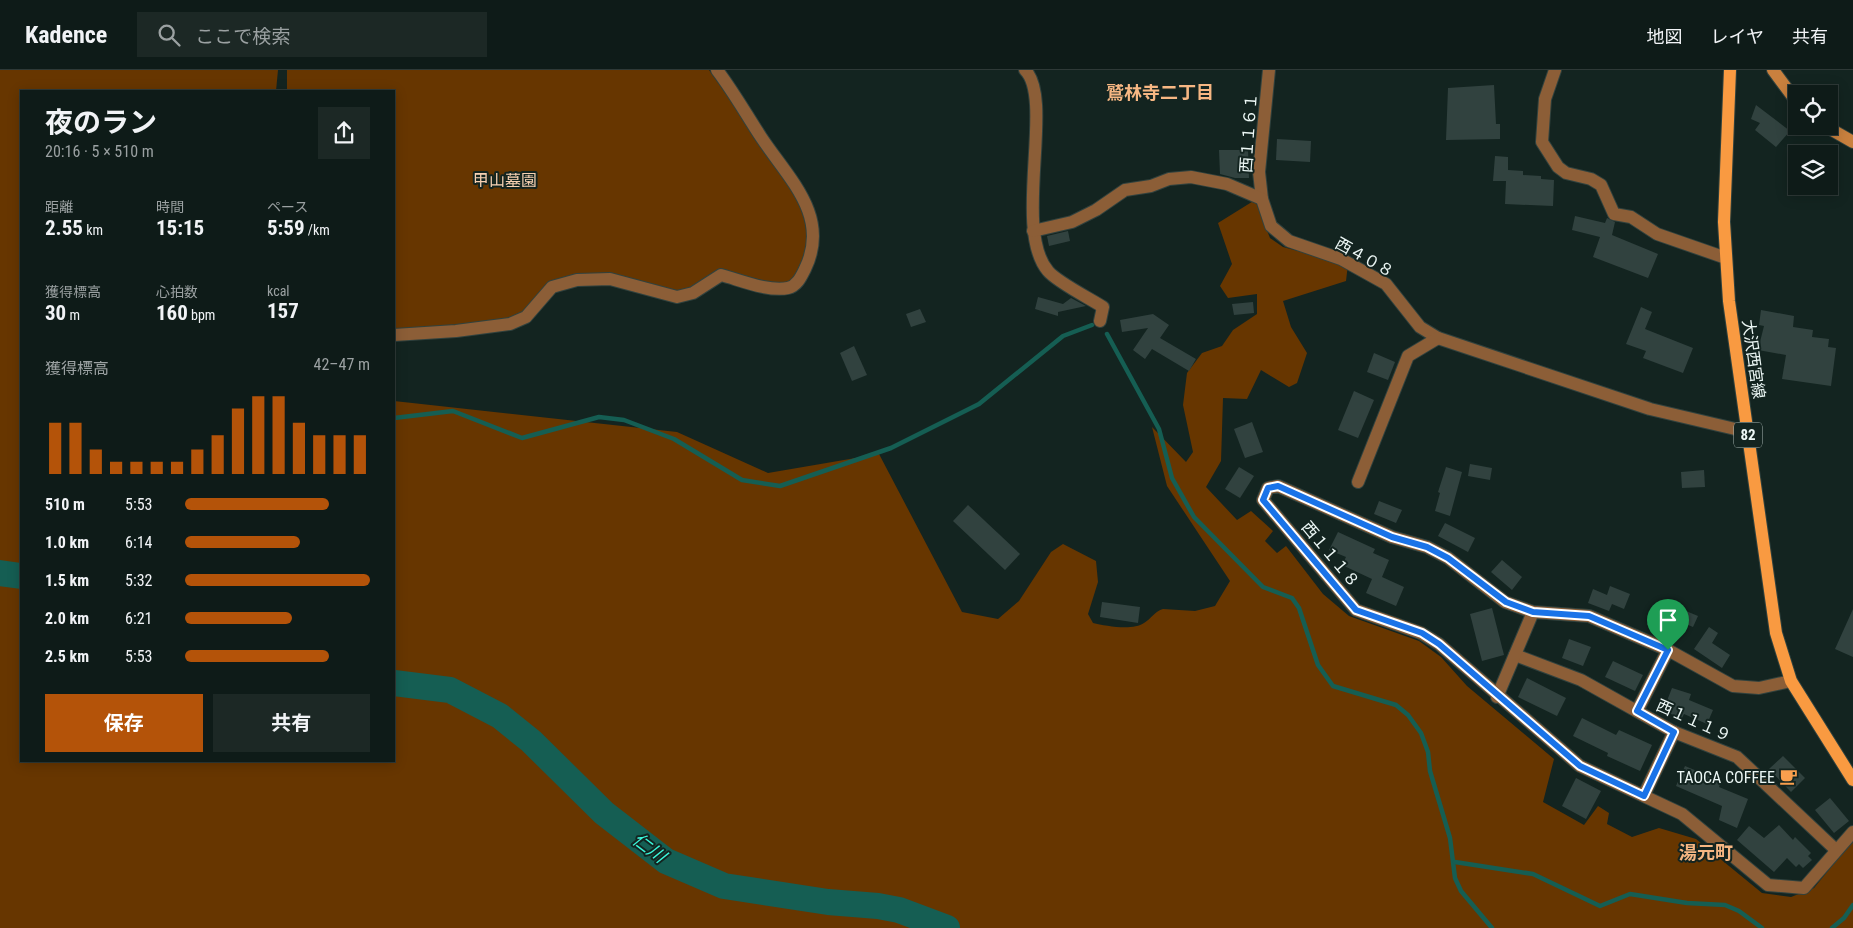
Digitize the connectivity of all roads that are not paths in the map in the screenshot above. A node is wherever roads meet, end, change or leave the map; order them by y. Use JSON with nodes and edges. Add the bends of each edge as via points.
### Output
{"nodes":[{"id":1,"x":716,"y":70,"type":"edge"},
{"id":2,"x":1025,"y":70,"type":"edge"},
{"id":3,"x":1269,"y":70,"type":"edge"},
{"id":4,"x":1555,"y":70,"type":"edge"},
{"id":5,"x":1730,"y":70,"type":"edge"},
{"id":6,"x":1773,"y":70,"type":"edge"},
{"id":7,"x":1788,"y":90,"type":"edge"},
{"id":8,"x":1838,"y":133,"type":"edge"},
{"id":9,"x":1853,"y":142,"type":"edge"},
{"id":10,"x":1262,"y":198,"type":"junction"},
{"id":11,"x":1034,"y":231,"type":"junction"},
{"id":12,"x":1726,"y":258,"type":"junction"},
{"id":13,"x":1100,"y":321,"type":"dead end"},
{"id":14,"x":395,"y":335,"type":"edge"},
{"id":15,"x":1438,"y":338,"type":"junction"},
{"id":16,"x":1748,"y":432,"type":"junction"},
{"id":17,"x":1358,"y":482,"type":"dead end"},
{"id":18,"x":1533,"y":612,"type":"junction"},
{"id":19,"x":1668,"y":650,"type":"junction"},
{"id":20,"x":1515,"y":655,"type":"junction"},
{"id":21,"x":1791,"y":681,"type":"junction"},
{"id":22,"x":1497,"y":696,"type":"junction"},
{"id":23,"x":1637,"y":711,"type":"junction"},
{"id":24,"x":1674,"y":732,"type":"junction"},
{"id":25,"x":1853,"y":780,"type":"edge"},
{"id":26,"x":1644,"y":796,"type":"junction"},
{"id":27,"x":1853,"y":832,"type":"edge"},
{"id":28,"x":1836,"y":850,"type":"junction"}],
"edges":[{"from":1,"to":14,"type":"street","via":[[800,190],[810,213],[813,234],[809,261],[799,281],[789,288],[772,288],[721,275],[693,293],[677,297],[610,279],[577,280],[552,287],[526,318],[510,324]]},
{"from":2,"to":11,"type":"street","via":[[1031,75],[1036,101]]},
{"from":3,"to":10,"type":"street","name":"西１１６１","via":[[1259,172]]},
{"from":4,"to":12,"type":"street","via":[[1545,99],[1542,142],[1558,167],[1601,185],[1614,214],[1631,217],[1657,234]]},
{"from":5,"to":12,"type":"main road","name":"大沢西宮線","number":"82","via":[[1724,222]]},
{"from":6,"to":7,"type":"street"},
{"from":8,"to":9,"type":"street"},
{"from":10,"to":11,"type":"street","via":[[1227,184],[1191,177],[1169,179],[1125,190],[1072,222]]},
{"from":10,"to":15,"type":"street","name":"西４０８","via":[[1271,226],[1289,241],[1341,259],[1386,284],[1420,326]]},
{"from":11,"to":13,"type":"street","via":[[1038,257],[1049,273],[1103,306]]},
{"from":12,"to":16,"type":"main road","name":"大沢西宮線","number":"82"},
{"from":15,"to":16,"type":"street","name":"西４０８","via":[[1650,409]]},
{"from":15,"to":17,"type":"street","via":[[1408,356]]},
{"from":16,"to":21,"type":"main road","name":"大沢西宮線","number":"82","via":[[1776,633]]},
{"from":18,"to":19,"type":"street","name":"西１１１８","via":[[1589,616]]},
{"from":18,"to":20,"type":"street"},
{"from":18,"to":22,"type":"street","name":"西１１１８","via":[[1506,602],[1448,558],[1427,547],[1392,537],[1278,486],[1268,488],[1263,500],[1356,610],[1422,633],[1439,644]]},
{"from":19,"to":21,"type":"street","name":"西１１１８","via":[[1733,686],[1759,688]]},
{"from":19,"to":23,"type":"street"},
{"from":20,"to":22,"type":"street"},
{"from":20,"to":23,"type":"street","name":"西１１１９","via":[[1581,680]]},
{"from":21,"to":25,"type":"main road","name":"大沢西宮線","number":"82"},
{"from":22,"to":26,"type":"street","name":"西１１１８","via":[[1580,766]]},
{"from":23,"to":24,"type":"street","name":"西１１１９"},
{"from":24,"to":26,"type":"street"},
{"from":24,"to":28,"type":"street","name":"西１１１９","via":[[1737,757]]},
{"from":26,"to":28,"type":"street","name":"西１１１８","via":[[1682,814],[1768,885],[1804,888]]},
{"from":27,"to":28,"type":"street","name":"西１１１８"}]}
